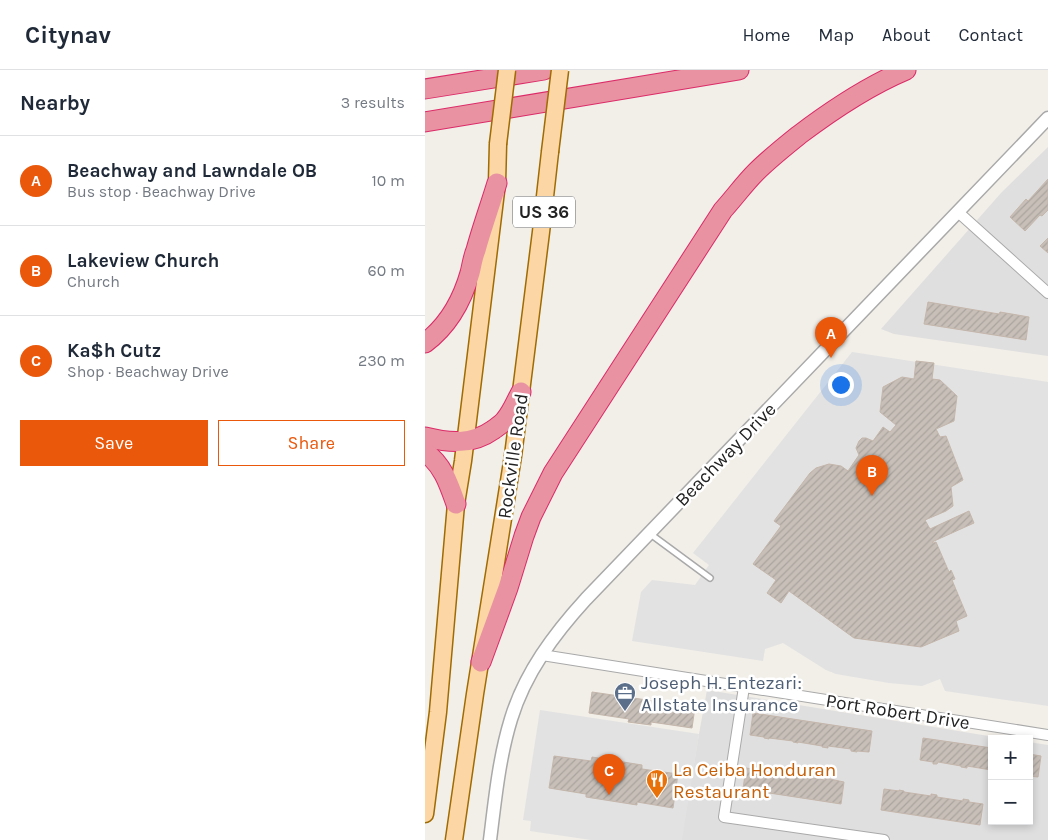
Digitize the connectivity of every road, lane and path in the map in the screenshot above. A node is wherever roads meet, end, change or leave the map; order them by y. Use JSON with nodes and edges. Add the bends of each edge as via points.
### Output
{"nodes":[{"id":1,"x":507,"y":70,"type":"edge"},
{"id":2,"x":543,"y":70,"type":"edge"},
{"id":3,"x":561,"y":70,"type":"edge"},
{"id":4,"x":739,"y":70,"type":"edge"},
{"id":5,"x":906,"y":70,"type":"edge"},
{"id":6,"x":425,"y":89,"type":"edge"},
{"id":7,"x":1048,"y":118,"type":"edge"},
{"id":8,"x":425,"y":122,"type":"edge"},
{"id":9,"x":497,"y":184,"type":"junction"},
{"id":10,"x":959,"y":212,"type":"junction"},
{"id":11,"x":1048,"y":293,"type":"edge"},
{"id":12,"x":425,"y":343,"type":"edge"},
{"id":13,"x":521,"y":392,"type":"junction"},
{"id":14,"x":425,"y":437,"type":"edge"},
{"id":15,"x":465,"y":442,"type":"junction"},
{"id":16,"x":425,"y":452,"type":"edge"},
{"id":17,"x":456,"y":504,"type":"junction"},
{"id":18,"x":649,"y":533,"type":"junction"},
{"id":19,"x":710,"y":578,"type":"dead end"},
{"id":20,"x":541,"y":655,"type":"junction"},
{"id":21,"x":481,"y":662,"type":"junction"},
{"id":22,"x":744,"y":687,"type":"junction"},
{"id":23,"x":1048,"y":735,"type":"edge"},
{"id":24,"x":425,"y":814,"type":"edge"},
{"id":25,"x":454,"y":840,"type":"edge"},
{"id":26,"x":490,"y":840,"type":"edge"},
{"id":27,"x":884,"y":840,"type":"edge"}],
"edges":[{"from":1,"to":9,"type":"main road","bridge":true},
{"from":2,"to":6,"type":"highway"},
{"from":3,"to":13,"type":"main road","name":"Rockville Road","number":"US 36","bridge":true},
{"from":4,"to":8,"type":"highway"},
{"from":5,"to":21,"type":"highway","via":[[858,95],[785,146],[755,172],[723,210],[553,473],[524,536]]},
{"from":7,"to":10,"type":"street","name":"Beachway Drive"},
{"from":9,"to":12,"type":"highway","via":[[465,291],[447,322]]},
{"from":9,"to":15,"type":"main road"},
{"from":10,"to":11,"type":"street"},
{"from":10,"to":18,"type":"street","name":"Beachway Drive"},
{"from":13,"to":15,"type":"highway","number":"US 36","via":[[505,420],[489,433]]},
{"from":13,"to":21,"type":"main road","name":"Rockville Road"},
{"from":14,"to":15,"type":"highway","number":"US 36"},
{"from":15,"to":17,"type":"main road"},
{"from":16,"to":17,"type":"highway","via":[[443,471]]},
{"from":17,"to":24,"type":"main road","via":[[438,712]]},
{"from":18,"to":19,"type":"lane"},
{"from":18,"to":20,"type":"street","name":"Beachway Drive","via":[[567,620]]},
{"from":20,"to":22,"type":"street","name":"Port Robert Drive"},
{"from":20,"to":26,"type":"street","name":"Beachway Drive","via":[[511,718]]},
{"from":21,"to":25,"type":"main road","name":"Rockville Road"},
{"from":22,"to":23,"type":"street","name":"Port Robert Drive"},
{"from":22,"to":27,"type":"street","via":[[724,818]]}]}
